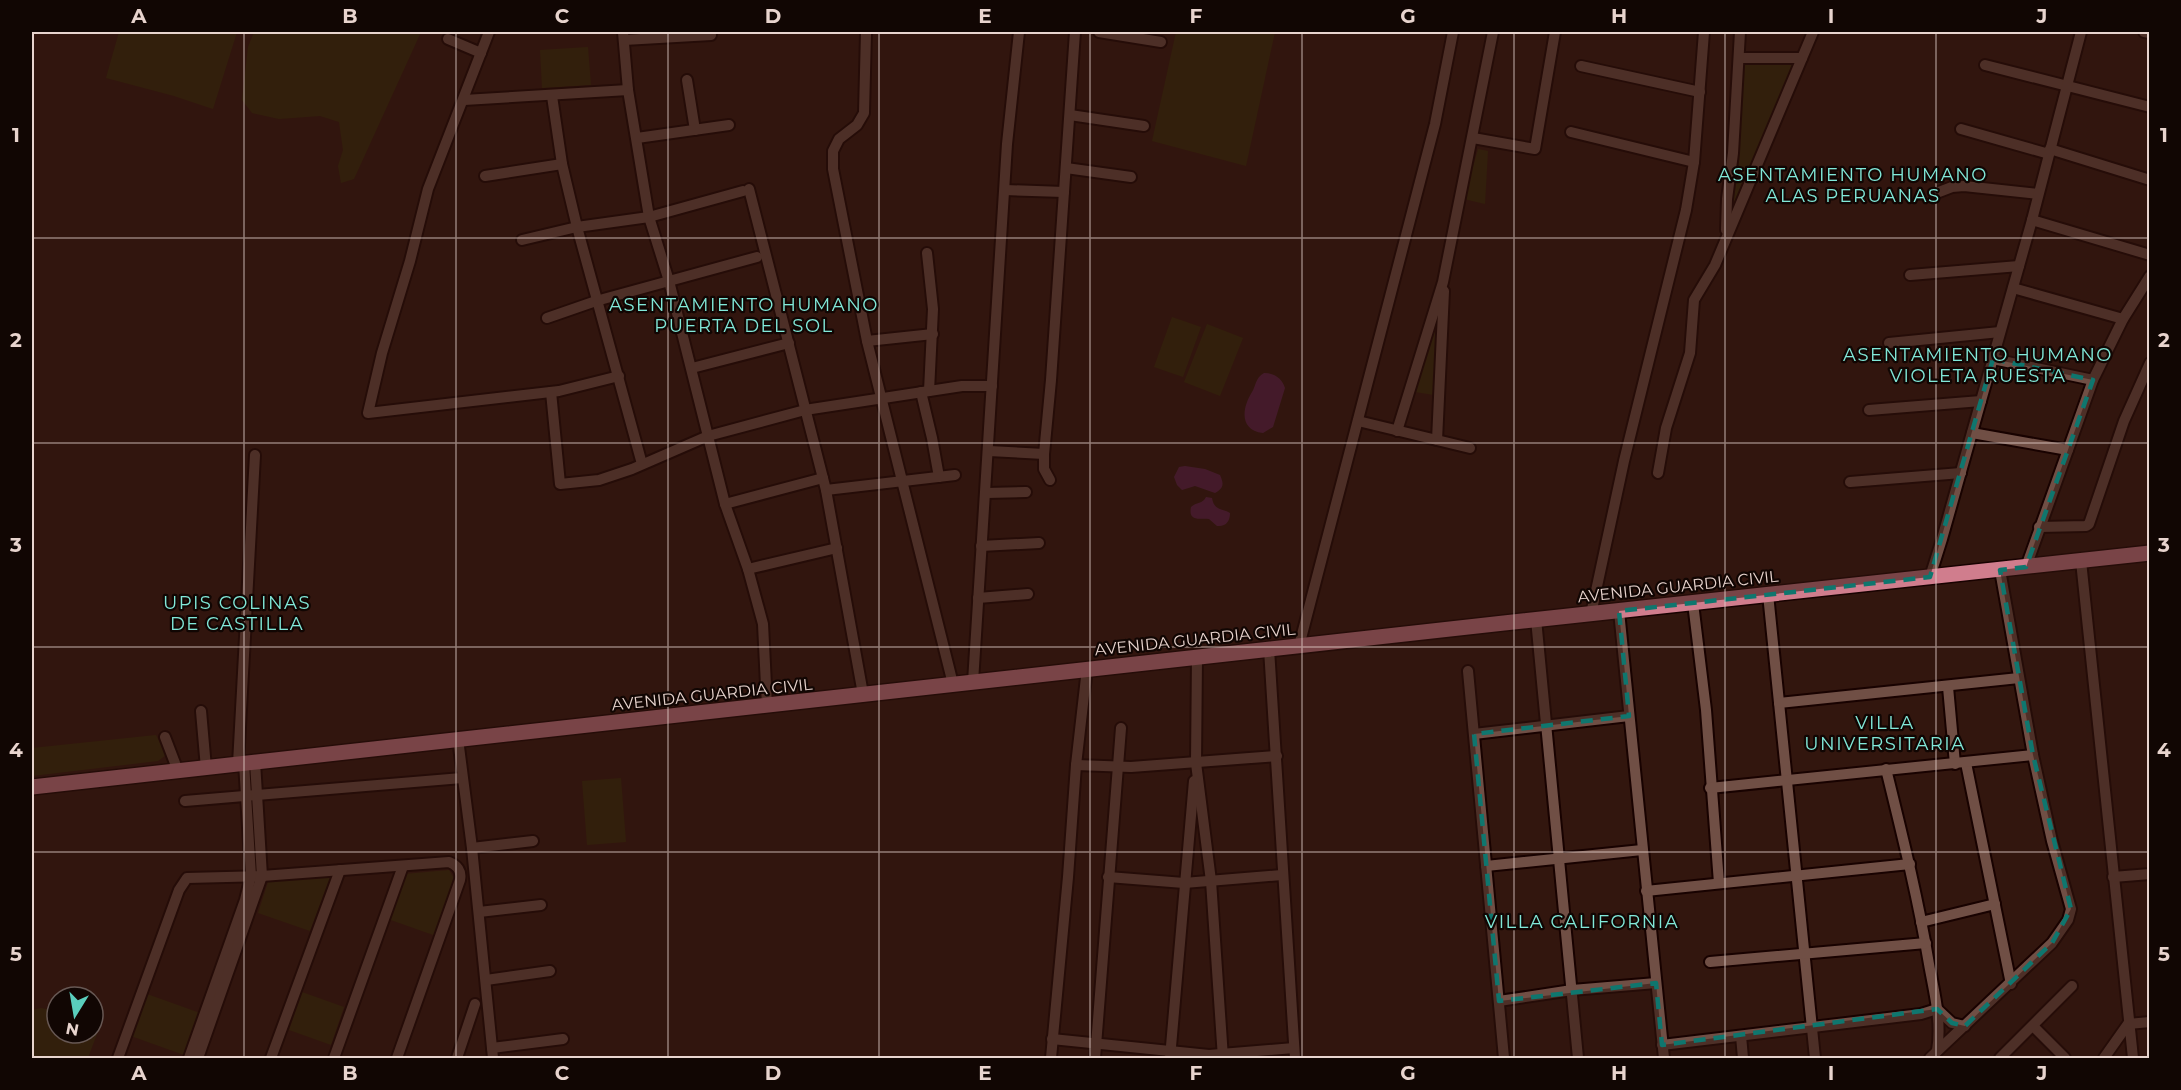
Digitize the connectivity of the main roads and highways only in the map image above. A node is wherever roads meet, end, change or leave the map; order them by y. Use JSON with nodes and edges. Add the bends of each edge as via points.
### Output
{"nodes":[{"id":1,"x":2150,"y":553,"type":"edge"},
{"id":2,"x":32,"y":787,"type":"edge"}],
"edges":[{"from":1,"to":2,"type":"highway","name":"AVENIDA GUARDIA CIVIL"}]}
